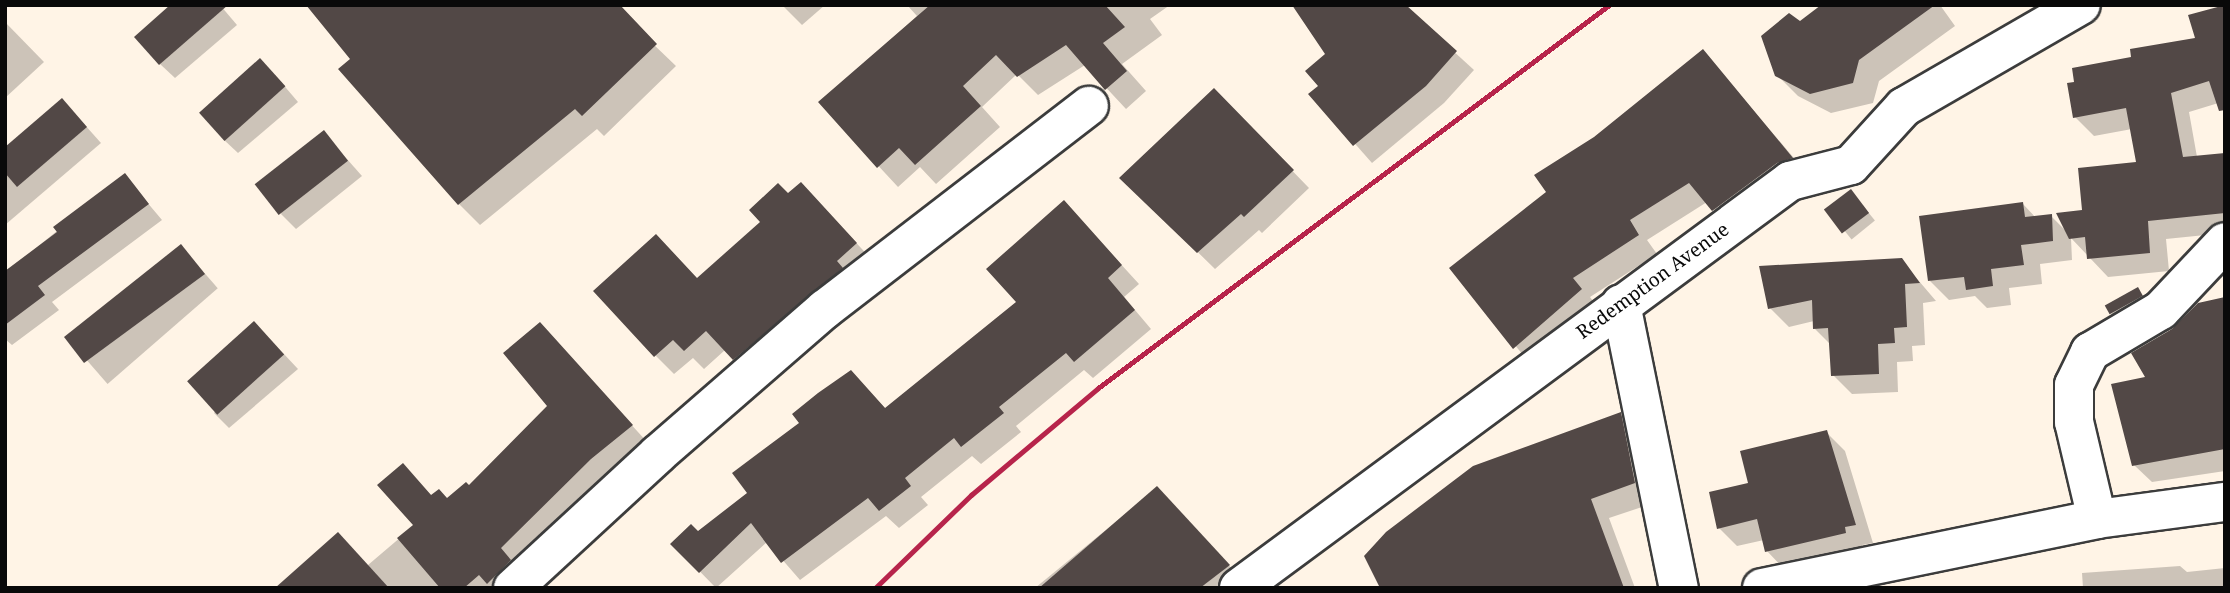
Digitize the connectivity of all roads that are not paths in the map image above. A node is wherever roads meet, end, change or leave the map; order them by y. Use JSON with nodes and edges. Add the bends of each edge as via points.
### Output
{"nodes":[{"id":1,"x":2081,"y":5,"type":"edge"},
{"id":2,"x":1089,"y":106,"type":"dead end"},
{"id":3,"x":2225,"y":242,"type":"edge"},
{"id":4,"x":1621,"y":304,"type":"junction"},
{"id":5,"x":2225,"y":502,"type":"edge"},
{"id":6,"x":2097,"y":519,"type":"junction"},
{"id":7,"x":513,"y":588,"type":"edge"},
{"id":8,"x":1239,"y":588,"type":"edge"},
{"id":9,"x":1679,"y":588,"type":"edge"},
{"id":10,"x":1762,"y":588,"type":"edge"}],
"edges":[{"from":1,"to":4,"type":"street","name":"Redemption Avenue","via":[[1904,107],[1851,165],[1790,181]]},
{"from":2,"to":7,"type":"street","via":[[825,309],[657,454]]},
{"from":3,"to":6,"type":"street","via":[[2161,310],[2090,352],[2074,385],[2074,422]]},
{"from":4,"to":8,"type":"street","name":"Redemption Avenue"},
{"from":4,"to":9,"type":"street"},
{"from":5,"to":6,"type":"street"},
{"from":6,"to":10,"type":"street"}]}
